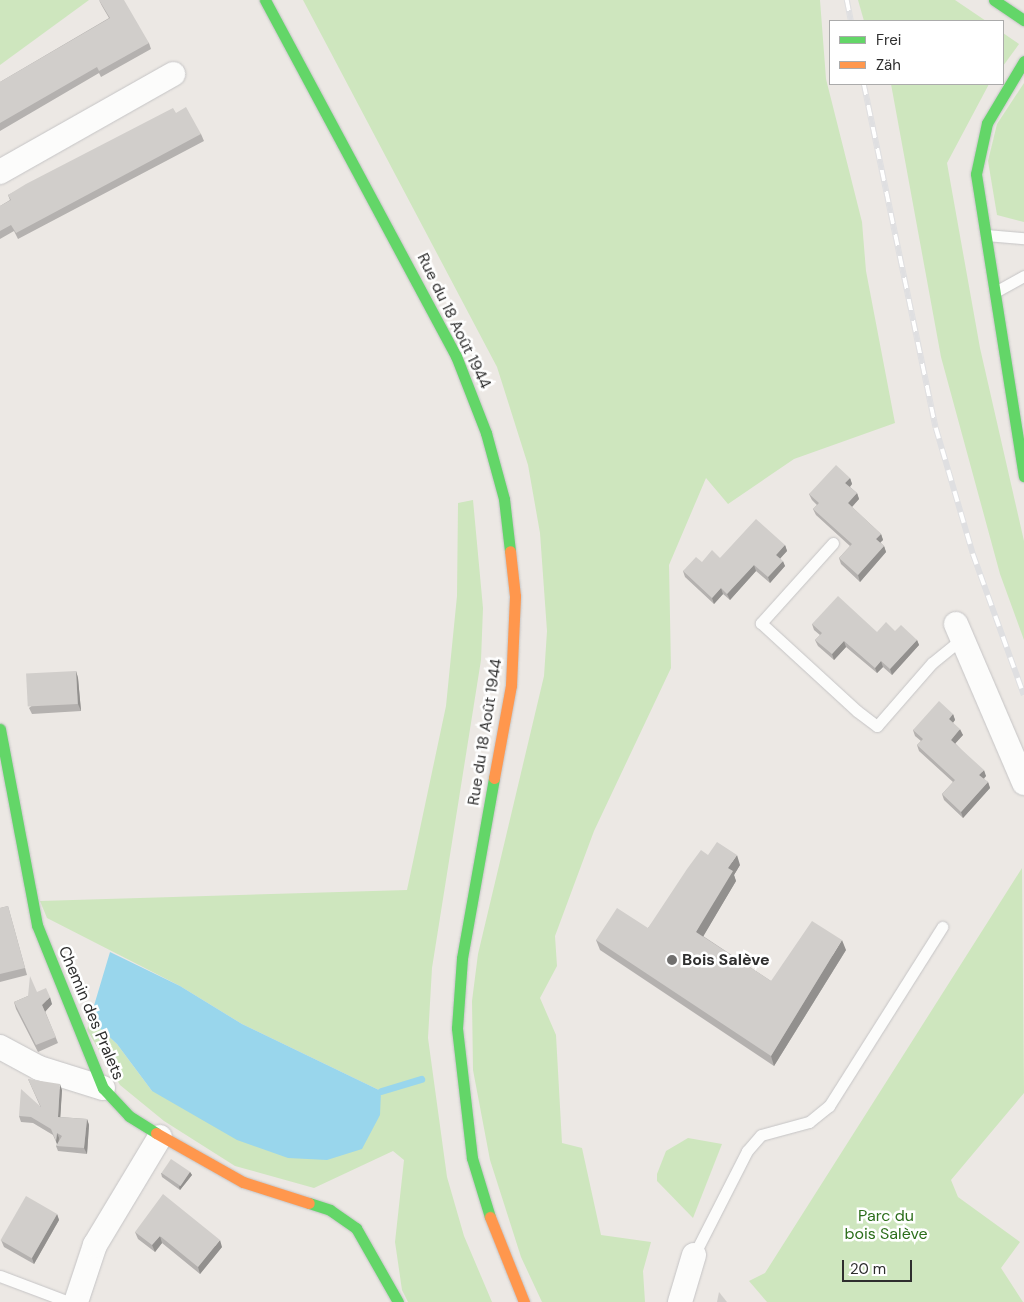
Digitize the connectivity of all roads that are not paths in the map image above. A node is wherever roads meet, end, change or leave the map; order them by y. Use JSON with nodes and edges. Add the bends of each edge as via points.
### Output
{"nodes":[{"id":1,"x":265,"y":0,"type":"edge"},
{"id":2,"x":994,"y":0,"type":"edge"},
{"id":3,"x":1024,"y":20,"type":"edge"},
{"id":4,"x":1024,"y":61,"type":"edge"},
{"id":5,"x":173,"y":74,"type":"dead end"},
{"id":6,"x":0,"y":172,"type":"edge"},
{"id":7,"x":983,"y":234,"type":"junction"},
{"id":8,"x":1024,"y":238,"type":"edge"},
{"id":9,"x":1024,"y":276,"type":"edge"},
{"id":10,"x":992,"y":294,"type":"junction"},
{"id":11,"x":1024,"y":476,"type":"edge"},
{"id":12,"x":833,"y":543,"type":"dead end"},
{"id":13,"x":958,"y":632,"type":"joint"},
{"id":14,"x":0,"y":729,"type":"edge"},
{"id":15,"x":1024,"y":783,"type":"edge"},
{"id":16,"x":942,"y":926,"type":"dead end"},
{"id":17,"x":0,"y":1047,"type":"edge"},
{"id":18,"x":103,"y":1088,"type":"junction"},
{"id":19,"x":160,"y":1138,"type":"junction"},
{"id":20,"x":694,"y":1255,"type":"joint"},
{"id":21,"x":0,"y":1276,"type":"edge"},
{"id":22,"x":68,"y":1302,"type":"edge"},
{"id":23,"x":76,"y":1302,"type":"edge"},
{"id":24,"x":398,"y":1302,"type":"edge"},
{"id":25,"x":524,"y":1302,"type":"edge"},
{"id":26,"x":680,"y":1302,"type":"edge"}],
"edges":[{"from":1,"to":25,"type":"main road","name":"Rue du 18 Août 1944","via":[[456,356],[486,433],[504,499],[516,596],[510,685],[462,958],[457,1028],[472,1158],[491,1222]]},
{"from":2,"to":3,"type":"main road"},
{"from":4,"to":7,"type":"main road","via":[[987,122],[977,159]]},
{"from":5,"to":6,"type":"street"},
{"from":7,"to":8,"type":"lane"},
{"from":7,"to":10,"type":"main road"},
{"from":9,"to":10,"type":"lane"},
{"from":10,"to":11,"type":"main road"},
{"from":12,"to":13,"type":"lane","via":[[761,624],[877,726]]},
{"from":13,"to":15,"type":"street"},
{"from":14,"to":18,"type":"main road","name":"Chemin des Pralets","via":[[37,925]]},
{"from":16,"to":20,"type":"lane","via":[[825,1111],[809,1122],[762,1135],[747,1151]]},
{"from":17,"to":18,"type":"street","via":[[39,1068]]},
{"from":18,"to":19,"type":"main road","name":"Chemin des Pralets","via":[[129,1116]]},
{"from":19,"to":23,"type":"street","via":[[95,1245]]},
{"from":19,"to":24,"type":"main road","name":"Chemin des Pralets","via":[[223,1174],[315,1204],[356,1228]]},
{"from":20,"to":26,"type":"street"},
{"from":21,"to":22,"type":"lane"}]}
